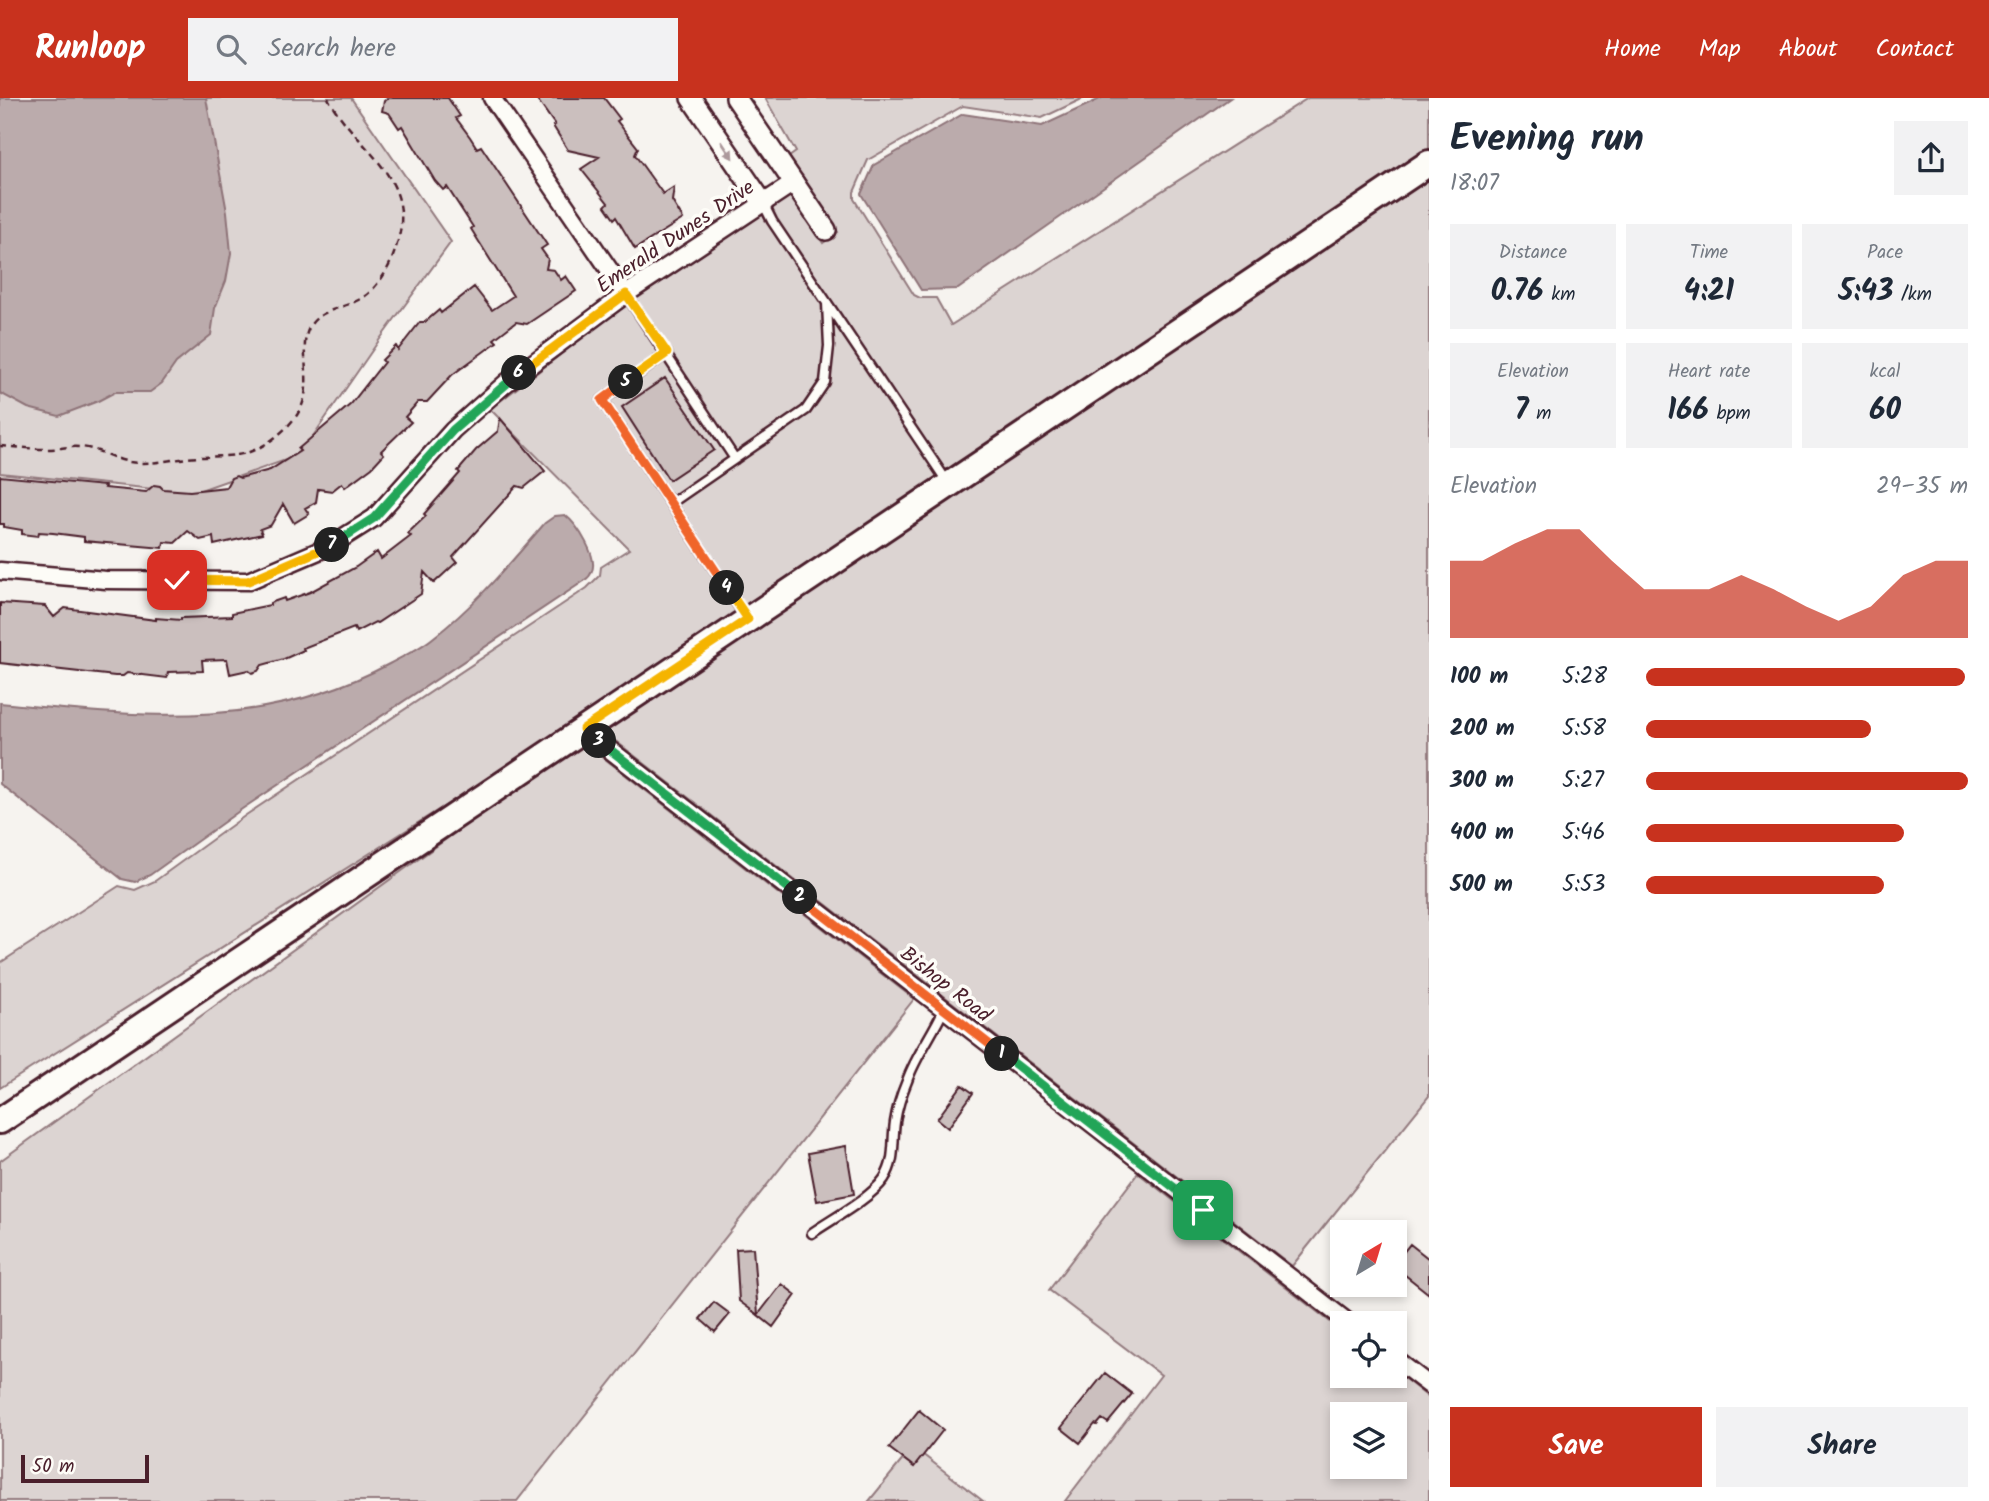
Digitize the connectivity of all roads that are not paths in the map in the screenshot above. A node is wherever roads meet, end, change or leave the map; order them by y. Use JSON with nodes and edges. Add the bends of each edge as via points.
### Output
{"nodes":[{"id":1,"x":492,"y":98,"type":"edge"},
{"id":2,"x":691,"y":98,"type":"edge"},
{"id":3,"x":736,"y":98,"type":"edge"},
{"id":4,"x":1429,"y":163,"type":"edge"},
{"id":5,"x":795,"y":182,"type":"junction"},
{"id":6,"x":763,"y":202,"type":"junction"},
{"id":7,"x":826,"y":230,"type":"dead end"},
{"id":8,"x":626,"y":294,"type":"junction"},
{"id":9,"x":827,"y":302,"type":"junction"},
{"id":10,"x":667,"y":353,"type":"junction"},
{"id":11,"x":735,"y":459,"type":"junction"},
{"id":12,"x":949,"y":485,"type":"junction"},
{"id":13,"x":671,"y":503,"type":"junction"},
{"id":14,"x":0,"y":571,"type":"edge"},
{"id":15,"x":748,"y":619,"type":"junction"},
{"id":16,"x":583,"y":729,"type":"junction"},
{"id":17,"x":944,"y":1009,"type":"junction"},
{"id":18,"x":0,"y":1121,"type":"edge"},
{"id":19,"x":812,"y":1233,"type":"dead end"},
{"id":20,"x":1334,"y":1311,"type":"edge"},
{"id":21,"x":1407,"y":1368,"type":"edge"},
{"id":22,"x":1429,"y":1385,"type":"edge"}],
"edges":[{"from":1,"to":8,"type":"street"},
{"from":2,"to":6,"type":"street","one_way":true},
{"from":3,"to":5,"type":"street"},
{"from":4,"to":12,"type":"main road"},
{"from":5,"to":6,"type":"street","name":"Emerald Dunes Drive"},
{"from":5,"to":7,"type":"street"},
{"from":6,"to":8,"type":"street","name":"Emerald Dunes Drive"},
{"from":6,"to":9,"type":"lane"},
{"from":8,"to":10,"type":"lane"},
{"from":8,"to":14,"type":"street","name":"Emerald Dunes Drive","via":[[506,383],[453,430],[374,518],[328,547],[248,581],[106,580]]},
{"from":9,"to":11,"type":"lane","via":[[825,382],[806,411]]},
{"from":9,"to":12,"type":"lane"},
{"from":10,"to":11,"type":"lane"},
{"from":10,"to":13,"type":"lane","via":[[602,400]]},
{"from":11,"to":13,"type":"lane"},
{"from":12,"to":15,"type":"main road"},
{"from":13,"to":15,"type":"lane"},
{"from":15,"to":16,"type":"main road"},
{"from":16,"to":17,"type":"street","name":"Bishop Road"},
{"from":16,"to":18,"type":"main road"},
{"from":17,"to":19,"type":"lane","via":[[907,1079],[895,1120],[893,1162],[884,1178],[875,1191]]},
{"from":17,"to":20,"type":"street","name":"Bishop Road"},
{"from":21,"to":22,"type":"street"}]}
